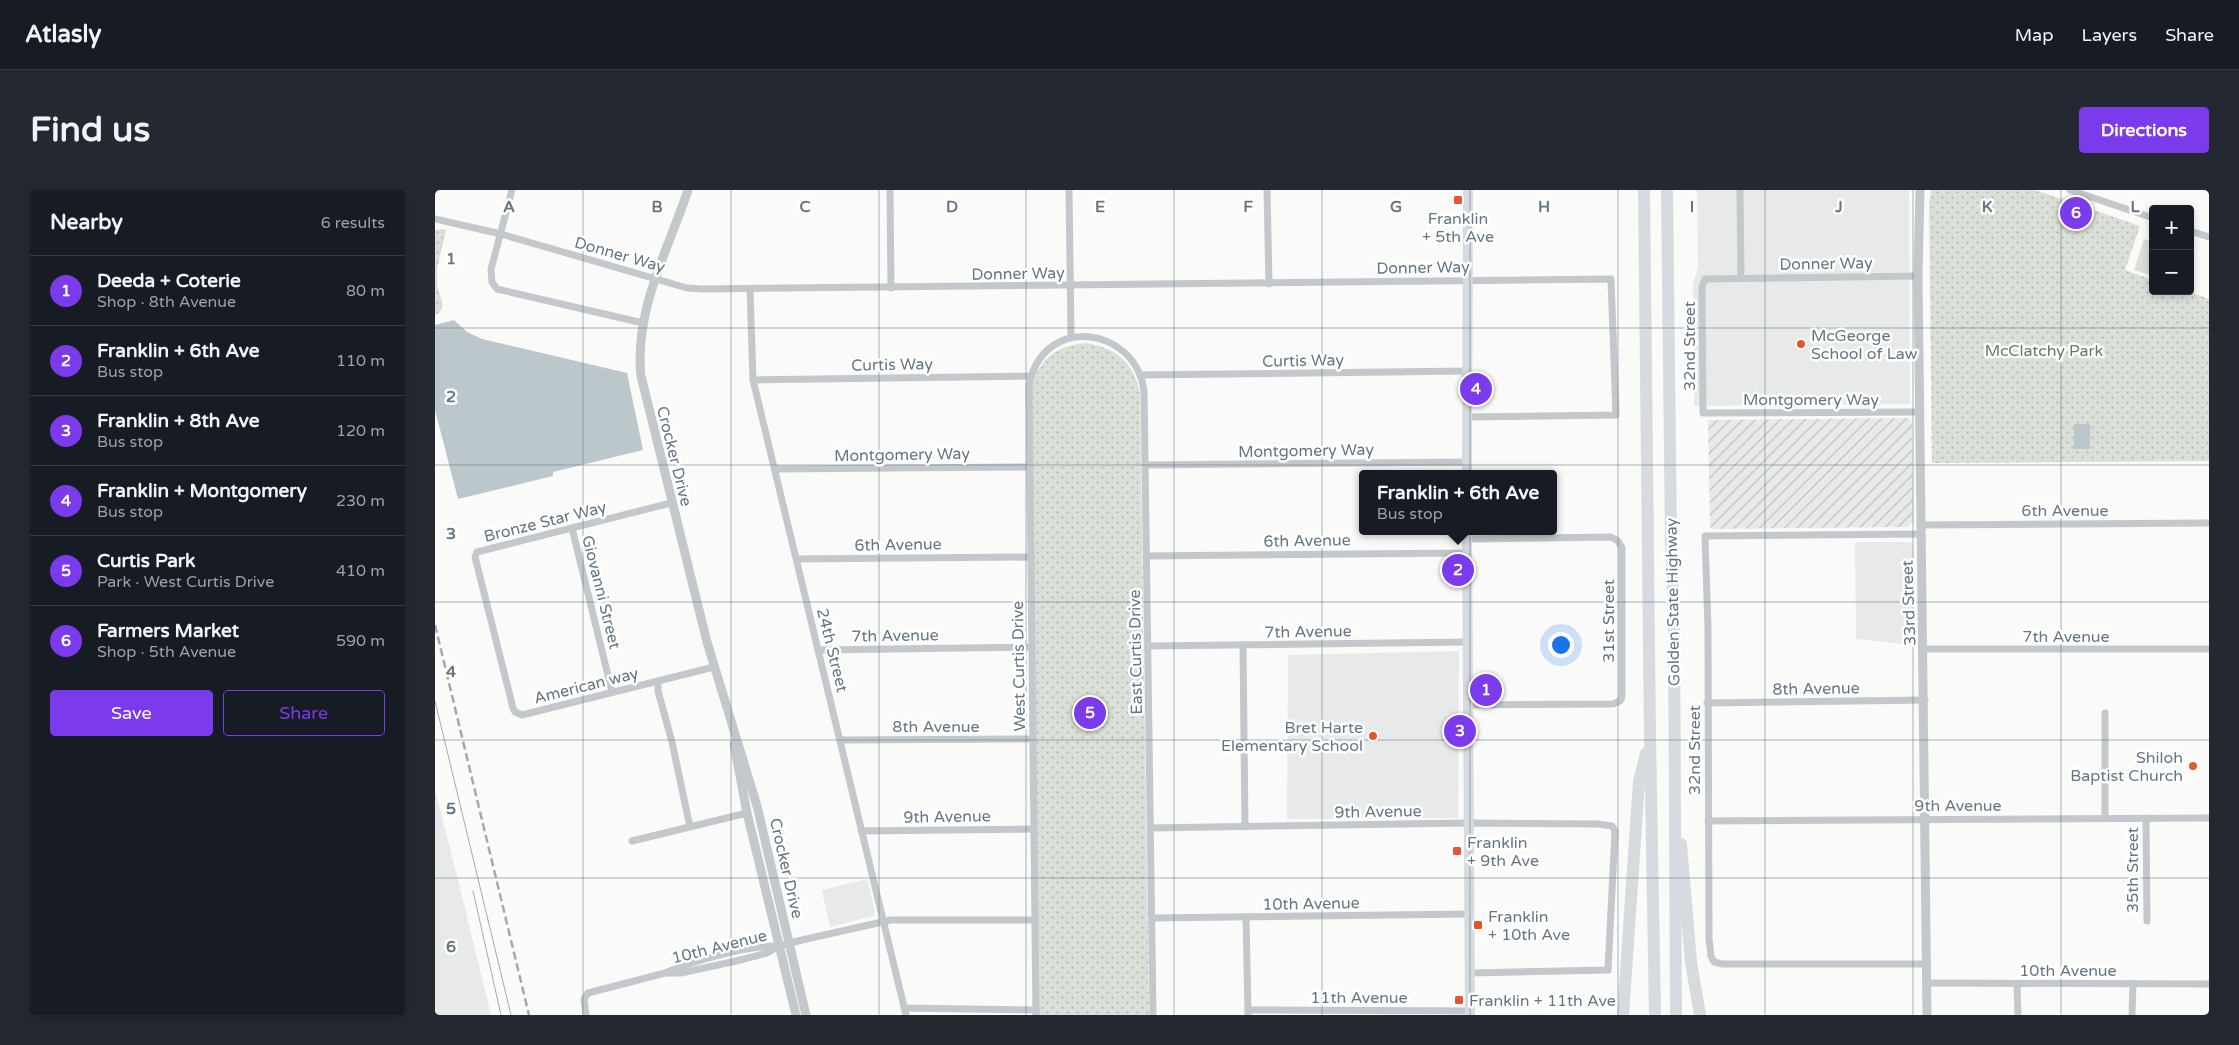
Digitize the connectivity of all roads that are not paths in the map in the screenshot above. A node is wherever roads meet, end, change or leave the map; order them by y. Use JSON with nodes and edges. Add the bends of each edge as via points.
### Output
{"nodes":[{"id":1,"x":512,"y":190,"type":"edge"},
{"id":2,"x":688,"y":190,"type":"edge"},
{"id":3,"x":890,"y":190,"type":"edge"},
{"id":4,"x":1069,"y":190,"type":"edge"},
{"id":5,"x":1267,"y":190,"type":"edge"},
{"id":6,"x":1468,"y":190,"type":"edge"},
{"id":7,"x":1644,"y":190,"type":"edge"},
{"id":8,"x":1667,"y":190,"type":"edge"},
{"id":9,"x":1740,"y":190,"type":"edge"},
{"id":10,"x":1919,"y":190,"type":"edge"},
{"id":11,"x":2069,"y":190,"type":"edge"},
{"id":12,"x":2084,"y":192,"type":"edge"},
{"id":13,"x":2149,"y":216,"type":"edge"},
{"id":14,"x":435,"y":219,"type":"edge"},
{"id":15,"x":2194,"y":232,"type":"edge"},
{"id":16,"x":501,"y":234,"type":"junction"},
{"id":17,"x":2209,"y":237,"type":"edge"},
{"id":18,"x":1918,"y":276,"type":"junction"},
{"id":19,"x":1741,"y":277,"type":"junction"},
{"id":20,"x":656,"y":278,"type":"junction"},
{"id":21,"x":1705,"y":279,"type":"joint"},
{"id":22,"x":1467,"y":280,"type":"junction"},
{"id":23,"x":1269,"y":284,"type":"junction"},
{"id":24,"x":1071,"y":286,"type":"junction"},
{"id":25,"x":891,"y":288,"type":"junction"},
{"id":26,"x":750,"y":289,"type":"junction"},
{"id":27,"x":643,"y":323,"type":"junction"},
{"id":28,"x":1071,"y":336,"type":"junction"},
{"id":29,"x":1466,"y":371,"type":"junction"},
{"id":30,"x":1140,"y":375,"type":"junction"},
{"id":31,"x":1031,"y":376,"type":"junction"},
{"id":32,"x":753,"y":380,"type":"junction"},
{"id":33,"x":1920,"y":412,"type":"junction"},
{"id":34,"x":1703,"y":413,"type":"joint"},
{"id":35,"x":1466,"y":417,"type":"junction"},
{"id":36,"x":1467,"y":462,"type":"junction"},
{"id":37,"x":1145,"y":465,"type":"junction"},
{"id":38,"x":1030,"y":466,"type":"junction"},
{"id":39,"x":775,"y":469,"type":"junction"},
{"id":40,"x":1467,"y":470,"type":"edge"},
{"id":41,"x":671,"y":503,"type":"junction"},
{"id":42,"x":2209,"y":523,"type":"edge"},
{"id":43,"x":572,"y":528,"type":"junction"},
{"id":44,"x":1921,"y":529,"type":"junction"},
{"id":45,"x":1467,"y":535,"type":"edge"},
{"id":46,"x":1705,"y":536,"type":"joint"},
{"id":47,"x":1467,"y":552,"type":"junction"},
{"id":48,"x":1147,"y":556,"type":"junction"},
{"id":49,"x":1031,"y":557,"type":"junction"},
{"id":50,"x":797,"y":559,"type":"junction"},
{"id":51,"x":493,"y":634,"type":"joint"},
{"id":52,"x":1467,"y":642,"type":"junction"},
{"id":53,"x":1243,"y":645,"type":"junction"},
{"id":54,"x":1149,"y":646,"type":"junction"},
{"id":55,"x":1032,"y":647,"type":"junction"},
{"id":56,"x":1924,"y":649,"type":"junction"},
{"id":57,"x":2209,"y":649,"type":"edge"},
{"id":58,"x":818,"y":650,"type":"junction"},
{"id":59,"x":714,"y":667,"type":"junction"},
{"id":60,"x":658,"y":681,"type":"junction"},
{"id":61,"x":612,"y":692,"type":"junction"},
{"id":62,"x":1925,"y":700,"type":"junction"},
{"id":63,"x":1707,"y":702,"type":"junction"},
{"id":64,"x":1467,"y":704,"type":"junction"},
{"id":65,"x":2105,"y":713,"type":"dead end"},
{"id":66,"x":733,"y":729,"type":"junction"},
{"id":67,"x":1650,"y":736,"type":"junction"},
{"id":68,"x":840,"y":740,"type":"junction"},
{"id":69,"x":1033,"y":740,"type":"junction"},
{"id":70,"x":1673,"y":766,"type":"junction"},
{"id":71,"x":747,"y":813,"type":"junction"},
{"id":72,"x":2105,"y":818,"type":"junction"},
{"id":73,"x":2146,"y":818,"type":"junction"},
{"id":74,"x":2209,"y":818,"type":"edge"},
{"id":75,"x":1925,"y":819,"type":"junction"},
{"id":76,"x":1708,"y":821,"type":"junction"},
{"id":77,"x":1468,"y":823,"type":"junction"},
{"id":78,"x":690,"y":827,"type":"junction"},
{"id":79,"x":1245,"y":827,"type":"junction"},
{"id":80,"x":1151,"y":828,"type":"junction"},
{"id":81,"x":1034,"y":829,"type":"junction"},
{"id":82,"x":861,"y":831,"type":"junction"},
{"id":83,"x":632,"y":841,"type":"dead end"},
{"id":84,"x":1470,"y":914,"type":"junction"},
{"id":85,"x":1246,"y":917,"type":"junction"},
{"id":86,"x":1152,"y":918,"type":"junction"},
{"id":87,"x":1035,"y":920,"type":"junction"},
{"id":88,"x":883,"y":921,"type":"junction"},
{"id":89,"x":2147,"y":921,"type":"dead end"},
{"id":90,"x":789,"y":944,"type":"junction"},
{"id":91,"x":779,"y":946,"type":"junction"},
{"id":92,"x":1927,"y":964,"type":"junction"},
{"id":93,"x":1470,"y":973,"type":"junction"},
{"id":94,"x":1927,"y":983,"type":"junction"},
{"id":95,"x":2017,"y":984,"type":"junction"},
{"id":96,"x":2133,"y":984,"type":"junction"},
{"id":97,"x":2209,"y":984,"type":"edge"},
{"id":98,"x":905,"y":1012,"type":"edge"},
{"id":99,"x":1036,"y":1012,"type":"edge"},
{"id":100,"x":1248,"y":1013,"type":"edge"},
{"id":101,"x":1470,"y":1013,"type":"edge"},
{"id":102,"x":585,"y":1015,"type":"edge"},
{"id":103,"x":796,"y":1015,"type":"edge"},
{"id":104,"x":806,"y":1015,"type":"edge"},
{"id":105,"x":1153,"y":1015,"type":"edge"},
{"id":106,"x":1623,"y":1015,"type":"edge"},
{"id":107,"x":1655,"y":1015,"type":"edge"},
{"id":108,"x":1676,"y":1015,"type":"edge"},
{"id":109,"x":1700,"y":1015,"type":"edge"},
{"id":110,"x":1927,"y":1015,"type":"edge"},
{"id":111,"x":2018,"y":1015,"type":"edge"},
{"id":112,"x":2132,"y":1015,"type":"edge"}],
"edges":[{"from":1,"to":16,"type":"street"},
{"from":2,"to":20,"type":"street","name":"Crocker Drive"},
{"from":3,"to":25,"type":"street"},
{"from":4,"to":24,"type":"street"},
{"from":5,"to":23,"type":"street"},
{"from":6,"to":22,"type":"main road"},
{"from":7,"to":67,"type":"highway","name":"Golden State Highway"},
{"from":8,"to":70,"type":"highway","name":"Golden State Highway"},
{"from":9,"to":19,"type":"street"},
{"from":10,"to":18,"type":"street","name":"33rd Street"},
{"from":11,"to":12,"type":"street"},
{"from":12,"to":13,"type":"street"},
{"from":14,"to":16,"type":"street","name":"Donner Way"},
{"from":15,"to":17,"type":"street"},
{"from":16,"to":20,"type":"street","name":"Donner Way"},
{"from":16,"to":27,"type":"street","via":[[491,275],[497,289]]},
{"from":18,"to":19,"type":"street","name":"Donner Way"},
{"from":18,"to":33,"type":"street","name":"33rd Street"},
{"from":19,"to":21,"type":"street","name":"Donner Way"},
{"from":20,"to":26,"type":"street","name":"Donner Way","via":[[691,288]]},
{"from":20,"to":27,"type":"street","name":"Crocker Drive"},
{"from":21,"to":34,"type":"street","name":"32nd Street","via":[[1702,287]]},
{"from":22,"to":23,"type":"street","name":"Donner Way"},
{"from":22,"to":29,"type":"main road"},
{"from":22,"to":35,"type":"street","name":"Donner Way","via":[[1611,279],[1616,415]]},
{"from":23,"to":24,"type":"street","name":"Donner Way"},
{"from":24,"to":25,"type":"street","name":"Donner Way"},
{"from":24,"to":28,"type":"street"},
{"from":25,"to":26,"type":"street","name":"Donner Way"},
{"from":26,"to":32,"type":"street","name":"24th Street"},
{"from":27,"to":41,"type":"street","name":"Crocker Drive","via":[[639,347],[641,376]]},
{"from":28,"to":30,"type":"street","name":"East Curtis Drive","via":[[1090,336],[1115,346],[1125,352]]},
{"from":28,"to":31,"type":"street","name":"West Curtis Drive","via":[[1045,352]]},
{"from":29,"to":30,"type":"street","name":"Curtis Way"},
{"from":29,"to":35,"type":"main road"},
{"from":30,"to":37,"type":"street","name":"East Curtis Drive","via":[[1144,391]]},
{"from":31,"to":32,"type":"street","name":"Curtis Way"},
{"from":31,"to":38,"type":"street","name":"West Curtis Drive"},
{"from":32,"to":39,"type":"street","name":"24th Street"},
{"from":33,"to":34,"type":"street","name":"Montgomery Way"},
{"from":33,"to":44,"type":"street","name":"33rd Street"},
{"from":35,"to":36,"type":"main road"},
{"from":36,"to":37,"type":"street","name":"Montgomery Way"},
{"from":36,"to":40,"type":"main road"},
{"from":37,"to":48,"type":"street","name":"East Curtis Drive"},
{"from":38,"to":39,"type":"street","name":"Montgomery Way"},
{"from":38,"to":49,"type":"street","name":"West Curtis Drive"},
{"from":39,"to":50,"type":"street","name":"24th Street"},
{"from":41,"to":43,"type":"street","name":"Bronze Star Way"},
{"from":41,"to":59,"type":"street","name":"Crocker Drive"},
{"from":42,"to":44,"type":"street","name":"6th Avenue"},
{"from":43,"to":51,"type":"street","name":"Bronze Star Way","via":[[477,552],[475,557]]},
{"from":43,"to":61,"type":"street","name":"Giovanni Street"},
{"from":44,"to":46,"type":"street","name":"6th Avenue"},
{"from":44,"to":56,"type":"street","name":"33rd Street"},
{"from":45,"to":47,"type":"main road"},
{"from":45,"to":64,"type":"street","name":"31st Street","via":[[1611,537],[1622,548],[1620,702]]},
{"from":46,"to":63,"type":"street","name":"32nd Street"},
{"from":47,"to":48,"type":"street","name":"6th Avenue"},
{"from":47,"to":52,"type":"main road"},
{"from":48,"to":54,"type":"street","name":"East Curtis Drive"},
{"from":49,"to":50,"type":"street","name":"6th Avenue"},
{"from":49,"to":55,"type":"street","name":"West Curtis Drive"},
{"from":50,"to":58,"type":"street","name":"24th Street"},
{"from":51,"to":61,"type":"street","name":"American way","via":[[510,700],[518,715]]},
{"from":52,"to":53,"type":"street","name":"7th Avenue"},
{"from":52,"to":64,"type":"main road"},
{"from":53,"to":54,"type":"street","name":"7th Avenue"},
{"from":53,"to":79,"type":"street"},
{"from":54,"to":80,"type":"street","name":"East Curtis Drive"},
{"from":55,"to":58,"type":"street","name":"7th Avenue"},
{"from":55,"to":69,"type":"street","name":"West Curtis Drive"},
{"from":56,"to":57,"type":"street","name":"7th Avenue"},
{"from":56,"to":62,"type":"street","name":"33rd Street"},
{"from":58,"to":68,"type":"street","name":"24th Street"},
{"from":59,"to":60,"type":"street","name":"American way"},
{"from":59,"to":66,"type":"street","name":"Crocker Drive"},
{"from":60,"to":61,"type":"street","name":"American way"},
{"from":60,"to":78,"type":"street"},
{"from":62,"to":63,"type":"street","name":"8th Avenue"},
{"from":62,"to":75,"type":"street","name":"33rd Street"},
{"from":63,"to":76,"type":"street","name":"32nd Street"},
{"from":64,"to":77,"type":"main road"},
{"from":65,"to":72,"type":"street","name":"35th Street"},
{"from":66,"to":71,"type":"street","name":"Crocker Drive"},
{"from":66,"to":90,"type":"street","name":"Crocker Drive","via":[[757,806]]},
{"from":67,"to":106,"type":"highway","via":[[1639,782]]},
{"from":67,"to":107,"type":"highway","name":"Golden State Highway"},
{"from":68,"to":69,"type":"street","name":"8th Avenue"},
{"from":68,"to":82,"type":"street","name":"24th Street"},
{"from":69,"to":81,"type":"street","name":"West Curtis Drive"},
{"from":70,"to":108,"type":"highway","name":"Golden State Highway"},
{"from":70,"to":109,"type":"highway","via":[[1691,962]]},
{"from":71,"to":78,"type":"street"},
{"from":71,"to":91,"type":"street","name":"Crocker Drive"},
{"from":72,"to":73,"type":"street","name":"9th Avenue"},
{"from":72,"to":75,"type":"street","name":"9th Avenue"},
{"from":73,"to":74,"type":"street","name":"9th Avenue"},
{"from":73,"to":89,"type":"street","name":"35th Street"},
{"from":75,"to":76,"type":"street","name":"9th Avenue"},
{"from":75,"to":92,"type":"street","name":"33rd Street"},
{"from":76,"to":92,"type":"street","name":"32nd Street","via":[[1709,939],[1714,962]]},
{"from":77,"to":79,"type":"street","name":"9th Avenue"},
{"from":77,"to":84,"type":"main road"},
{"from":77,"to":93,"type":"street","name":"9th Avenue","via":[[1607,825],[1615,831],[1608,970]]},
{"from":78,"to":83,"type":"street"},
{"from":79,"to":80,"type":"street","name":"9th Avenue"},
{"from":80,"to":86,"type":"street","name":"East Curtis Drive"},
{"from":81,"to":82,"type":"street","name":"9th Avenue"},
{"from":81,"to":87,"type":"street","name":"West Curtis Drive"},
{"from":82,"to":88,"type":"street","name":"24th Street"},
{"from":84,"to":85,"type":"street","name":"10th Avenue"},
{"from":84,"to":93,"type":"main road"},
{"from":85,"to":86,"type":"street","name":"10th Avenue"},
{"from":85,"to":100,"type":"street"},
{"from":86,"to":105,"type":"street","name":"East Curtis Drive"},
{"from":87,"to":88,"type":"street","name":"10th Avenue"},
{"from":87,"to":99,"type":"street","name":"West Curtis Drive"},
{"from":88,"to":90,"type":"street","name":"10th Avenue"},
{"from":88,"to":98,"type":"street","name":"24th Street"},
{"from":90,"to":91,"type":"street","name":"10th Avenue"},
{"from":90,"to":104,"type":"street","name":"Crocker Drive"},
{"from":91,"to":102,"type":"street","name":"10th Avenue","via":[[764,946],[679,967],[589,993],[584,999]]},
{"from":91,"to":103,"type":"street","name":"Crocker Drive"},
{"from":92,"to":94,"type":"street","name":"33rd Street"},
{"from":93,"to":101,"type":"main road"},
{"from":94,"to":95,"type":"street","name":"10th Avenue"},
{"from":94,"to":110,"type":"street","name":"33rd Street"},
{"from":95,"to":96,"type":"street","name":"10th Avenue"},
{"from":95,"to":111,"type":"street"},
{"from":96,"to":97,"type":"street","name":"10th Avenue"},
{"from":96,"to":112,"type":"street"},
{"from":98,"to":99,"type":"street"},
{"from":100,"to":101,"type":"street","name":"11th Avenue"}]}
